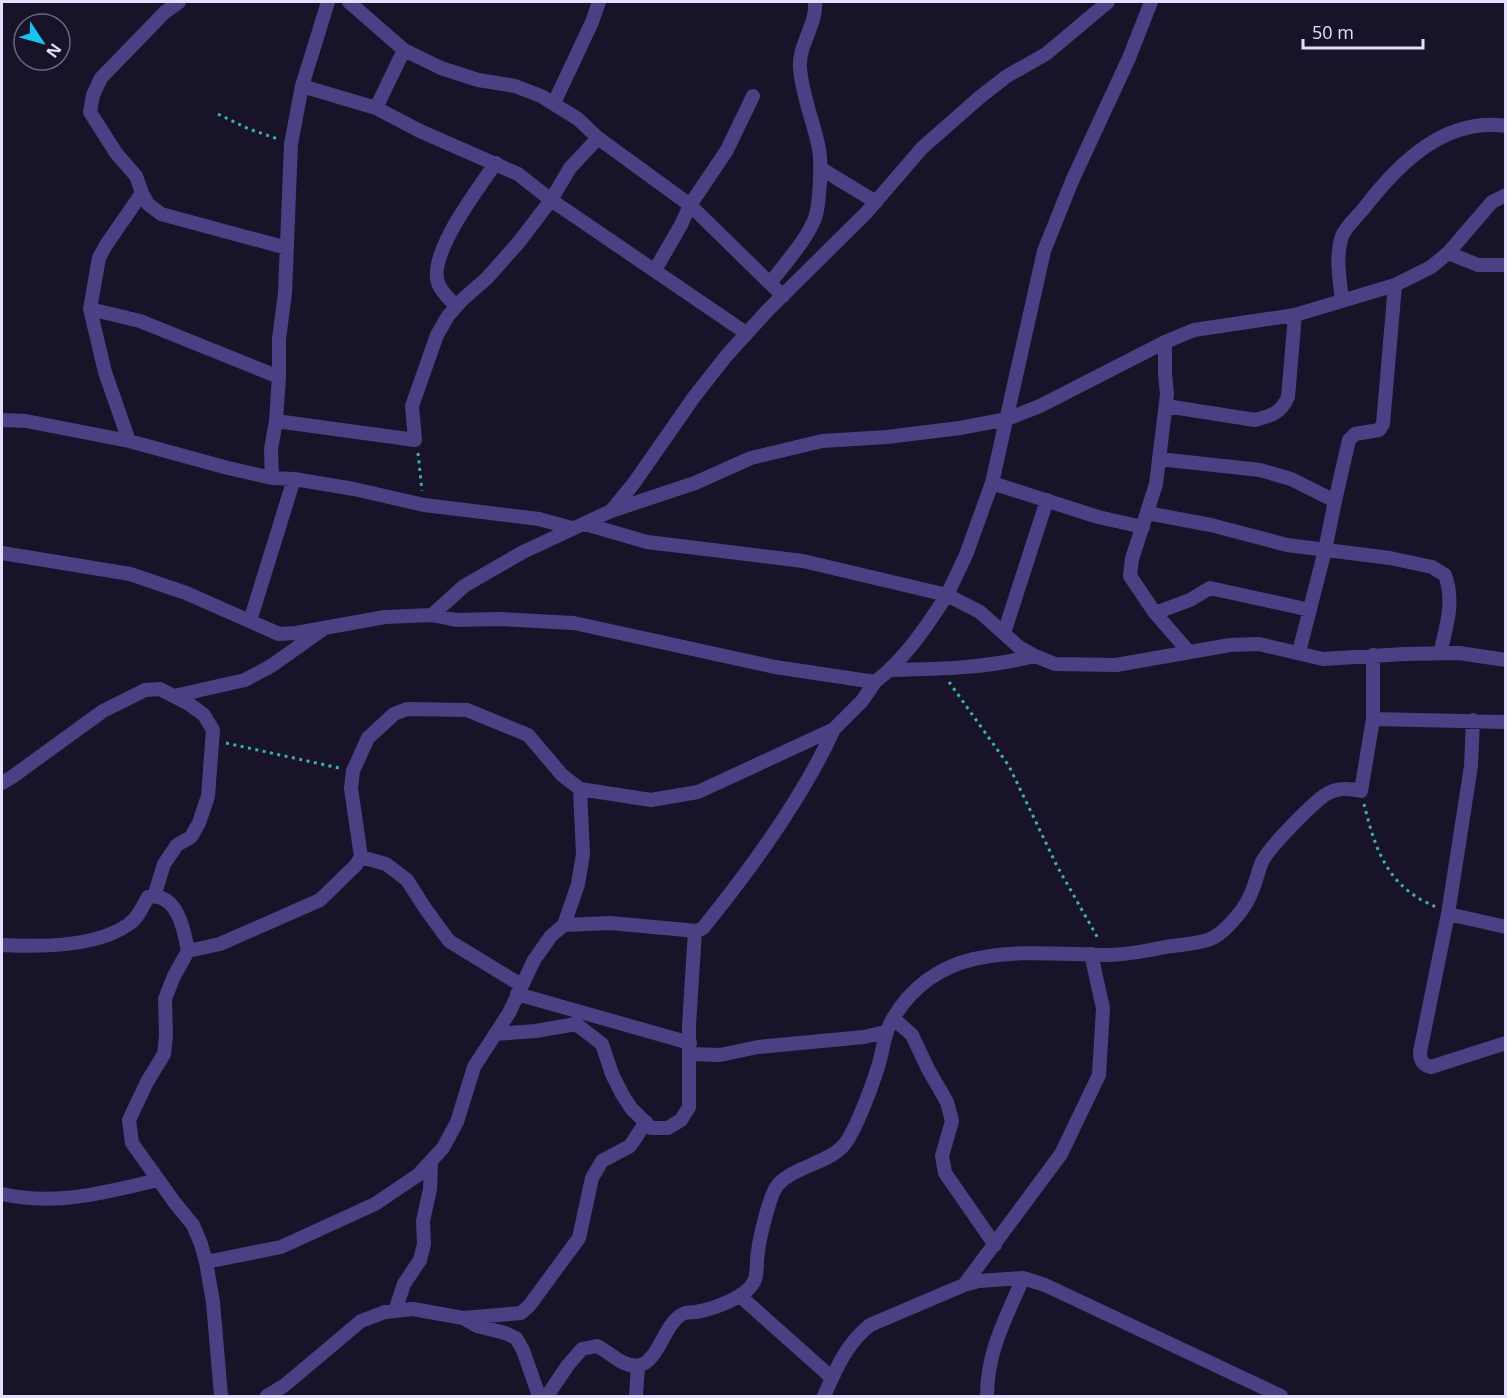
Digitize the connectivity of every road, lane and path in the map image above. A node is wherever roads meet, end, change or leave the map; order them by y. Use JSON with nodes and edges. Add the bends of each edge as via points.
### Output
{"nodes":[{"id":1,"x":179,"y":2,"type":"edge"},
{"id":2,"x":328,"y":2,"type":"edge"},
{"id":3,"x":350,"y":2,"type":"edge"},
{"id":4,"x":599,"y":2,"type":"edge"},
{"id":5,"x":815,"y":2,"type":"edge"},
{"id":6,"x":1108,"y":2,"type":"edge"},
{"id":7,"x":1150,"y":2,"type":"edge"},
{"id":8,"x":404,"y":50,"type":"junction"},
{"id":9,"x":302,"y":86,"type":"junction"},
{"id":10,"x":753,"y":96,"type":"dead end"},
{"id":11,"x":554,"y":103,"type":"junction"},
{"id":12,"x":376,"y":108,"type":"junction"},
{"id":13,"x":218,"y":114,"type":"dead end"},
{"id":14,"x":1506,"y":126,"type":"edge"},
{"id":15,"x":598,"y":138,"type":"junction"},
{"id":16,"x":291,"y":144,"type":"junction"},
{"id":17,"x":496,"y":163,"type":"junction"},
{"id":18,"x":820,"y":168,"type":"junction"},
{"id":19,"x":142,"y":193,"type":"junction"},
{"id":20,"x":1506,"y":195,"type":"edge"},
{"id":21,"x":551,"y":201,"type":"junction"},
{"id":22,"x":876,"y":201,"type":"junction"},
{"id":23,"x":690,"y":205,"type":"junction"},
{"id":24,"x":287,"y":248,"type":"junction"},
{"id":25,"x":1448,"y":253,"type":"junction"},
{"id":26,"x":1506,"y":265,"type":"edge"},
{"id":27,"x":655,"y":270,"type":"junction"},
{"id":28,"x":771,"y":282,"type":"junction"},
{"id":29,"x":1395,"y":285,"type":"junction"},
{"id":30,"x":783,"y":296,"type":"junction"},
{"id":31,"x":1342,"y":301,"type":"junction"},
{"id":32,"x":456,"y":306,"type":"junction"},
{"id":33,"x":90,"y":309,"type":"junction"},
{"id":34,"x":1295,"y":315,"type":"junction"},
{"id":35,"x":746,"y":333,"type":"junction"},
{"id":36,"x":1165,"y":342,"type":"junction"},
{"id":37,"x":279,"y":377,"type":"junction"},
{"id":38,"x":1166,"y":406,"type":"junction"},
{"id":39,"x":1007,"y":419,"type":"junction"},
{"id":40,"x":2,"y":420,"type":"edge"},
{"id":41,"x":276,"y":421,"type":"junction"},
{"id":42,"x":415,"y":440,"type":"junction"},
{"id":43,"x":129,"y":441,"type":"junction"},
{"id":44,"x":1159,"y":459,"type":"junction"},
{"id":45,"x":272,"y":478,"type":"junction"},
{"id":46,"x":294,"y":479,"type":"junction"},
{"id":47,"x":992,"y":483,"type":"junction"},
{"id":48,"x":1047,"y":500,"type":"junction"},
{"id":49,"x":1335,"y":501,"type":"junction"},
{"id":50,"x":424,"y":505,"type":"junction"},
{"id":51,"x":611,"y":511,"type":"junction"},
{"id":52,"x":1147,"y":513,"type":"junction"},
{"id":53,"x":578,"y":526,"type":"junction"},
{"id":54,"x":1143,"y":527,"type":"junction"},
{"id":55,"x":1325,"y":550,"type":"junction"},
{"id":56,"x":2,"y":553,"type":"edge"},
{"id":57,"x":947,"y":595,"type":"junction"},
{"id":58,"x":1310,"y":610,"type":"junction"},
{"id":59,"x":1155,"y":613,"type":"junction"},
{"id":60,"x":432,"y":615,"type":"junction"},
{"id":61,"x":250,"y":621,"type":"junction"},
{"id":62,"x":324,"y":629,"type":"junction"},
{"id":63,"x":1004,"y":633,"type":"junction"},
{"id":64,"x":1190,"y":652,"type":"junction"},
{"id":65,"x":1299,"y":652,"type":"junction"},
{"id":66,"x":1440,"y":654,"type":"junction"},
{"id":67,"x":1035,"y":656,"type":"junction"},
{"id":68,"x":1373,"y":656,"type":"junction"},
{"id":69,"x":1506,"y":660,"type":"edge"},
{"id":70,"x":941,"y":669,"type":"junction"},
{"id":71,"x":892,"y":670,"type":"junction"},
{"id":72,"x":875,"y":682,"type":"junction"},
{"id":73,"x":174,"y":696,"type":"junction"},
{"id":74,"x":1373,"y":719,"type":"junction"},
{"id":75,"x":1473,"y":720,"type":"junction"},
{"id":76,"x":1506,"y":722,"type":"edge"},
{"id":77,"x":834,"y":729,"type":"junction"},
{"id":78,"x":212,"y":740,"type":"junction"},
{"id":79,"x":353,"y":771,"type":"junction"},
{"id":80,"x":2,"y":783,"type":"edge"},
{"id":81,"x":580,"y":789,"type":"junction"},
{"id":82,"x":1361,"y":791,"type":"junction"},
{"id":83,"x":361,"y":857,"type":"junction"},
{"id":84,"x":157,"y":896,"type":"junction"},
{"id":85,"x":1448,"y":914,"type":"junction"},
{"id":86,"x":564,"y":925,"type":"junction"},
{"id":87,"x":1506,"y":927,"type":"edge"},
{"id":88,"x":695,"y":931,"type":"junction"},
{"id":89,"x":2,"y":945,"type":"edge"},
{"id":90,"x":188,"y":951,"type":"junction"},
{"id":91,"x":1092,"y":954,"type":"junction"},
{"id":92,"x":1107,"y":955,"type":"junction"},
{"id":93,"x":519,"y":989,"type":"junction"},
{"id":94,"x":893,"y":1018,"type":"junction"},
{"id":95,"x":885,"y":1032,"type":"junction"},
{"id":96,"x":495,"y":1034,"type":"junction"},
{"id":97,"x":1506,"y":1043,"type":"edge"},
{"id":98,"x":690,"y":1048,"type":"junction"},
{"id":99,"x":646,"y":1122,"type":"junction"},
{"id":100,"x":431,"y":1162,"type":"junction"},
{"id":101,"x":158,"y":1180,"type":"junction"},
{"id":102,"x":2,"y":1194,"type":"edge"},
{"id":103,"x":994,"y":1245,"type":"junction"},
{"id":104,"x":206,"y":1262,"type":"junction"},
{"id":105,"x":1023,"y":1278,"type":"junction"},
{"id":106,"x":964,"y":1285,"type":"junction"},
{"id":107,"x":740,"y":1296,"type":"junction"},
{"id":108,"x":395,"y":1311,"type":"junction"},
{"id":109,"x":463,"y":1318,"type":"junction"},
{"id":110,"x":638,"y":1366,"type":"junction"},
{"id":111,"x":832,"y":1378,"type":"junction"},
{"id":112,"x":220,"y":1396,"type":"edge"},
{"id":113,"x":267,"y":1396,"type":"edge"},
{"id":114,"x":539,"y":1396,"type":"edge"},
{"id":115,"x":547,"y":1396,"type":"edge"},
{"id":116,"x":636,"y":1396,"type":"edge"},
{"id":117,"x":824,"y":1396,"type":"edge"},
{"id":118,"x":987,"y":1396,"type":"edge"},
{"id":119,"x":1281,"y":1396,"type":"edge"}],
"edges":[{"from":1,"to":19,"type":"street","via":[[101,78],[93,95],[90,111],[116,153],[136,176]]},
{"from":2,"to":9,"type":"street"},
{"from":3,"to":8,"type":"street"},
{"from":4,"to":11,"type":"street"},
{"from":5,"to":18,"type":"street","via":[[800,68]]},
{"from":6,"to":22,"type":"street","via":[[1046,54],[980,97],[922,148]]},
{"from":7,"to":39,"type":"street","via":[[1044,251]]},
{"from":8,"to":11,"type":"street","via":[[441,68],[515,86]]},
{"from":8,"to":12,"type":"street"},
{"from":9,"to":12,"type":"street"},
{"from":9,"to":16,"type":"street"},
{"from":10,"to":23,"type":"street","via":[[728,150]]},
{"from":11,"to":15,"type":"street"},
{"from":12,"to":17,"type":"street"},
{"from":13,"to":16,"type":"path"},
{"from":14,"to":31,"type":"street","via":[[1479,124],[1451,132],[1409,157],[1390,176],[1342,236],[1338,254]]},
{"from":15,"to":21,"type":"street","via":[[570,168]]},
{"from":15,"to":23,"type":"street"},
{"from":16,"to":24,"type":"street"},
{"from":17,"to":21,"type":"street","via":[[518,174]]},
{"from":17,"to":32,"type":"street","via":[[452,228],[440,255],[438,285]]},
{"from":18,"to":22,"type":"street"},
{"from":18,"to":28,"type":"street","via":[[814,218]]},
{"from":19,"to":24,"type":"street","via":[[148,204],[162,214]]},
{"from":19,"to":33,"type":"street","via":[[99,258]]},
{"from":20,"to":25,"type":"street","via":[[1492,202]]},
{"from":21,"to":27,"type":"street"},
{"from":21,"to":32,"type":"street","via":[[487,278]]},
{"from":22,"to":30,"type":"street"},
{"from":23,"to":27,"type":"street"},
{"from":23,"to":28,"type":"street"},
{"from":24,"to":37,"type":"street"},
{"from":25,"to":26,"type":"street","via":[[1478,265]]},
{"from":25,"to":29,"type":"street","via":[[1431,267]]},
{"from":27,"to":35,"type":"street"},
{"from":28,"to":30,"type":"street"},
{"from":29,"to":31,"type":"street"},
{"from":29,"to":49,"type":"street","via":[[1383,424],[1379,430],[1355,434],[1349,440]]},
{"from":30,"to":35,"type":"street"},
{"from":31,"to":34,"type":"street"},
{"from":32,"to":42,"type":"street","via":[[437,335],[412,405]]},
{"from":33,"to":37,"type":"street","via":[[140,321]]},
{"from":33,"to":43,"type":"street","via":[[105,372]]},
{"from":34,"to":36,"type":"street","via":[[1194,330]]},
{"from":34,"to":38,"type":"street","via":[[1288,397],[1282,409],[1255,420]]},
{"from":35,"to":51,"type":"street"},
{"from":36,"to":38,"type":"street"},
{"from":36,"to":39,"type":"street"},
{"from":37,"to":41,"type":"street"},
{"from":38,"to":44,"type":"street"},
{"from":39,"to":47,"type":"street"},
{"from":39,"to":51,"type":"street","via":[[960,428],[822,441],[751,458],[695,483]]},
{"from":40,"to":43,"type":"street"},
{"from":41,"to":42,"type":"street"},
{"from":41,"to":45,"type":"street","via":[[271,449]]},
{"from":42,"to":50,"type":"path"},
{"from":43,"to":45,"type":"street"},
{"from":44,"to":49,"type":"street","via":[[1260,470],[1291,479]]},
{"from":44,"to":52,"type":"street"},
{"from":45,"to":46,"type":"street"},
{"from":46,"to":50,"type":"street"},
{"from":46,"to":61,"type":"street"},
{"from":47,"to":48,"type":"street"},
{"from":47,"to":57,"type":"street"},
{"from":48,"to":54,"type":"street"},
{"from":48,"to":63,"type":"street"},
{"from":49,"to":55,"type":"street"},
{"from":50,"to":53,"type":"street"},
{"from":51,"to":53,"type":"street"},
{"from":52,"to":54,"type":"street"},
{"from":52,"to":55,"type":"street"},
{"from":53,"to":57,"type":"street","via":[[647,542],[803,561]]},
{"from":53,"to":60,"type":"street","via":[[464,586]]},
{"from":54,"to":59,"type":"street","via":[[1130,576]]},
{"from":55,"to":58,"type":"street"},
{"from":55,"to":66,"type":"street","via":[[1390,558],[1432,567],[1445,575],[1451,602]]},
{"from":56,"to":61,"type":"street","via":[[130,574]]},
{"from":57,"to":63,"type":"street","via":[[980,612]]},
{"from":57,"to":71,"type":"street","via":[[909,652]]},
{"from":58,"to":59,"type":"street","via":[[1210,588]]},
{"from":58,"to":65,"type":"street"},
{"from":59,"to":64,"type":"street"},
{"from":60,"to":62,"type":"street","via":[[385,617]]},
{"from":60,"to":72,"type":"street","via":[[456,620],[574,623],[775,667]]},
{"from":61,"to":62,"type":"street","via":[[279,634]]},
{"from":62,"to":73,"type":"street","via":[[245,680]]},
{"from":63,"to":67,"type":"street"},
{"from":64,"to":65,"type":"street","via":[[1259,644]]},
{"from":64,"to":67,"type":"street","via":[[1116,665],[1055,664]]},
{"from":65,"to":68,"type":"street","via":[[1323,659]]},
{"from":66,"to":68,"type":"street"},
{"from":66,"to":69,"type":"street"},
{"from":67,"to":70,"type":"street","via":[[999,665]]},
{"from":68,"to":74,"type":"street"},
{"from":70,"to":71,"type":"street"},
{"from":70,"to":92,"type":"path","via":[[1009,766]]},
{"from":71,"to":72,"type":"street"},
{"from":72,"to":77,"type":"street"},
{"from":73,"to":78,"type":"street","via":[[204,716],[213,730]]},
{"from":73,"to":80,"type":"street","via":[[159,689],[145,690],[103,711]]},
{"from":74,"to":75,"type":"street"},
{"from":74,"to":82,"type":"street"},
{"from":75,"to":76,"type":"street"},
{"from":75,"to":85,"type":"street","via":[[1471,766]]},
{"from":77,"to":81,"type":"street","via":[[698,792],[651,800]]},
{"from":77,"to":88,"type":"street","via":[[821,758],[771,834],[703,928]]},
{"from":78,"to":79,"type":"path"},
{"from":78,"to":84,"type":"street","via":[[208,796],[199,824],[164,864]]},
{"from":79,"to":81,"type":"street","via":[[368,738],[394,714],[407,709],[467,710],[528,735],[562,775]]},
{"from":79,"to":83,"type":"street","via":[[351,788]]},
{"from":81,"to":86,"type":"street","via":[[583,854]]},
{"from":82,"to":85,"type":"path","via":[[1371,834],[1389,870],[1411,894]]},
{"from":82,"to":92,"type":"street","via":[[1350,788],[1326,794],[1279,840],[1263,860],[1249,899],[1232,922],[1212,939]]},
{"from":83,"to":90,"type":"street","via":[[321,900],[220,944]]},
{"from":83,"to":93,"type":"street","via":[[386,864],[407,880],[449,941]]},
{"from":84,"to":89,"type":"street","via":[[148,897],[129,924],[107,934],[69,945]]},
{"from":84,"to":90,"type":"street","via":[[168,901],[177,914]]},
{"from":85,"to":87,"type":"street"},
{"from":85,"to":97,"type":"street","via":[[1420,1059],[1431,1067]]},
{"from":86,"to":88,"type":"street","via":[[610,923]]},
{"from":86,"to":93,"type":"street","via":[[534,960]]},
{"from":88,"to":98,"type":"street"},
{"from":90,"to":101,"type":"street","via":[[165,999],[164,1054],[129,1120],[132,1143]]},
{"from":91,"to":92,"type":"street"},
{"from":91,"to":94,"type":"street","via":[[1006,953],[962,962],[927,978]]},
{"from":91,"to":103,"type":"street","via":[[1103,1008],[1099,1075],[1061,1154]]},
{"from":93,"to":96,"type":"street"},
{"from":93,"to":98,"type":"street"},
{"from":94,"to":95,"type":"street"},
{"from":94,"to":103,"type":"street","via":[[912,1035],[947,1102],[952,1121],[942,1156],[945,1173]]},
{"from":95,"to":98,"type":"street","via":[[720,1054]]},
{"from":95,"to":107,"type":"street","via":[[881,1057],[844,1146],[776,1187],[758,1250],[755,1280]]},
{"from":96,"to":99,"type":"street","via":[[576,1024],[602,1044],[622,1094]]},
{"from":96,"to":100,"type":"street","via":[[474,1067],[457,1122]]},
{"from":98,"to":99,"type":"street","via":[[689,1107],[681,1120],[668,1128],[651,1128]]},
{"from":99,"to":109,"type":"street","via":[[630,1146],[602,1161],[592,1178],[579,1238],[529,1306],[521,1313]]},
{"from":100,"to":104,"type":"street","via":[[375,1204],[328,1227],[281,1247]]},
{"from":100,"to":108,"type":"street","via":[[424,1244]]},
{"from":101,"to":102,"type":"street","via":[[61,1200]]},
{"from":101,"to":104,"type":"street","via":[[193,1225]]},
{"from":103,"to":106,"type":"street"},
{"from":104,"to":112,"type":"street"},
{"from":105,"to":106,"type":"street"},
{"from":105,"to":118,"type":"street","via":[[994,1344],[988,1365]]},
{"from":105,"to":119,"type":"street"},
{"from":106,"to":111,"type":"street","via":[[870,1325],[840,1359]]},
{"from":107,"to":110,"type":"street","via":[[712,1308],[683,1313],[646,1363]]},
{"from":107,"to":111,"type":"street"},
{"from":108,"to":109,"type":"street","via":[[412,1309]]},
{"from":108,"to":113,"type":"street","via":[[361,1321]]},
{"from":109,"to":114,"type":"street","via":[[516,1338]]},
{"from":110,"to":115,"type":"street","via":[[624,1364],[597,1346],[582,1349]]},
{"from":110,"to":116,"type":"street"},
{"from":111,"to":117,"type":"street"}]}
